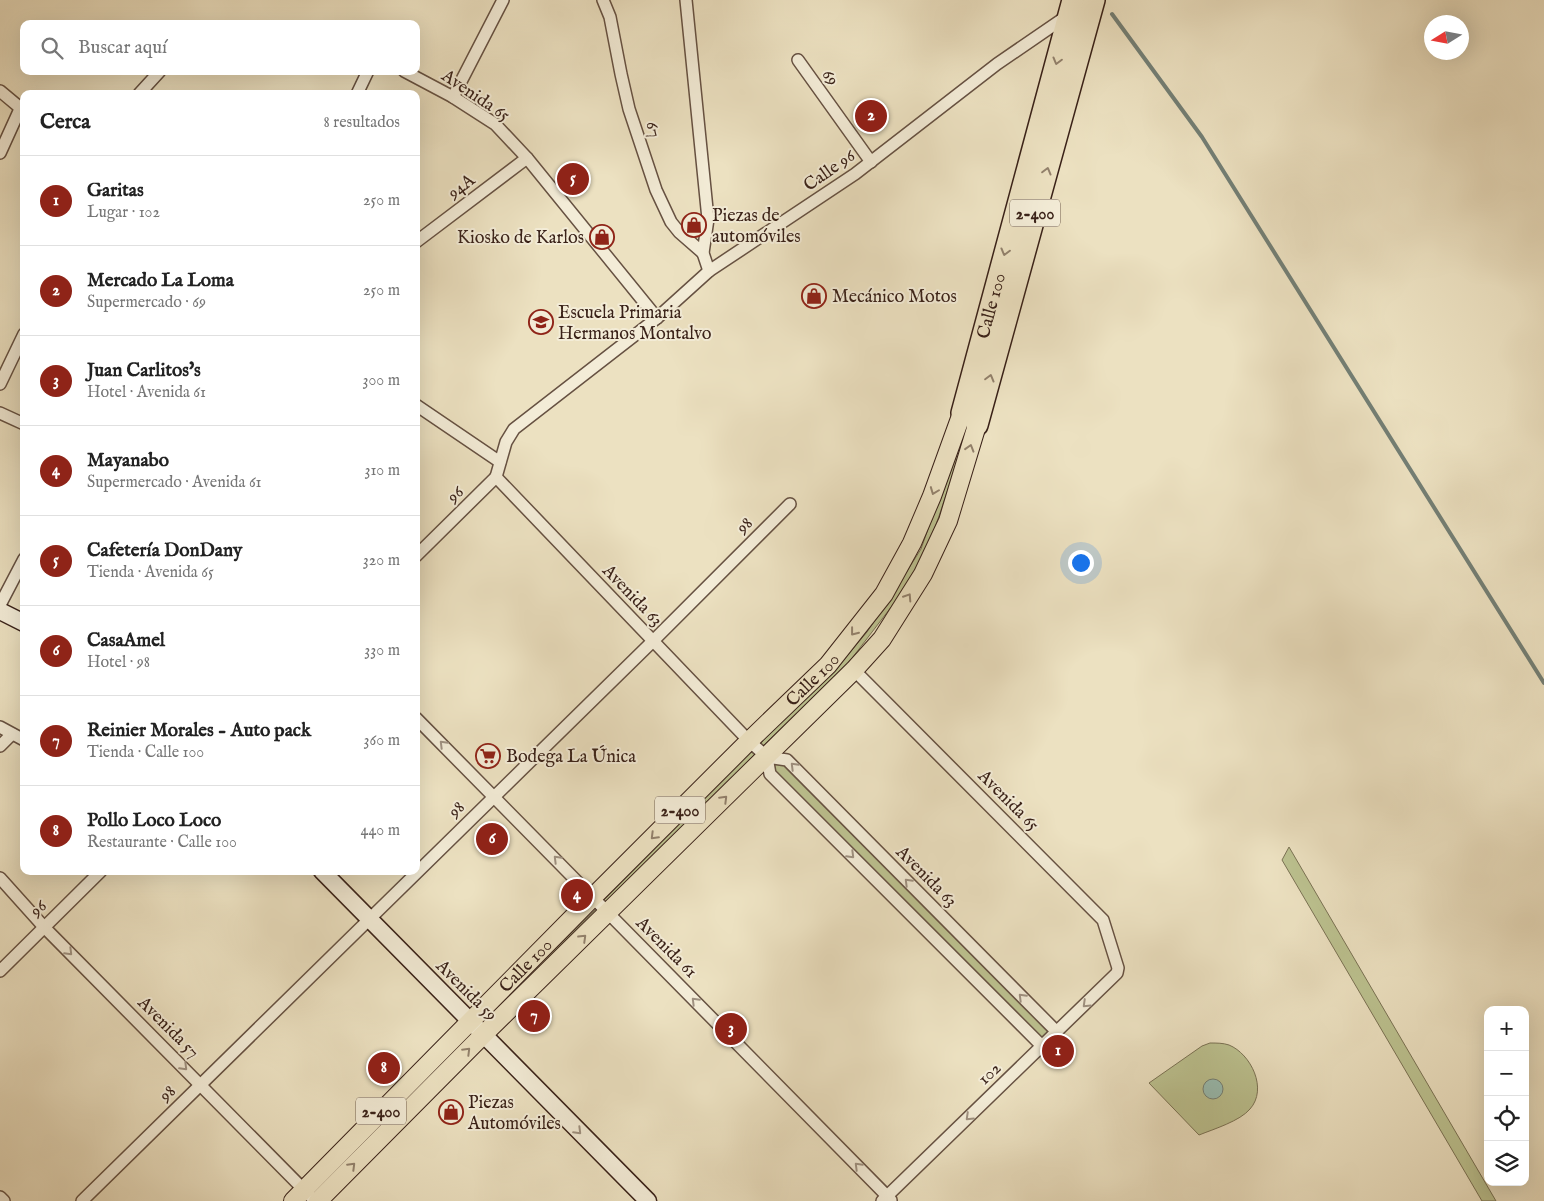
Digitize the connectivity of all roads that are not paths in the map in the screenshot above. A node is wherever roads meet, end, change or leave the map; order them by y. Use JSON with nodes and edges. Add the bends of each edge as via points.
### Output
{"nodes":[{"id":1,"x":503,"y":0,"type":"edge"},
{"id":2,"x":603,"y":0,"type":"edge"},
{"id":3,"x":686,"y":0,"type":"edge"},
{"id":4,"x":1088,"y":0,"type":"edge"},
{"id":5,"x":1094,"y":0,"type":"edge"},
{"id":6,"x":1071,"y":7,"type":"edge"},
{"id":7,"x":798,"y":60,"type":"dead end"},
{"id":8,"x":156,"y":75,"type":"edge"},
{"id":9,"x":366,"y":75,"type":"edge"},
{"id":10,"x":412,"y":75,"type":"edge"},
{"id":11,"x":143,"y":90,"type":"edge"},
{"id":12,"x":359,"y":90,"type":"edge"},
{"id":13,"x":0,"y":91,"type":"edge"},
{"id":14,"x":453,"y":97,"type":"junction"},
{"id":15,"x":20,"y":108,"type":"edge"},
{"id":16,"x":20,"y":114,"type":"edge"},
{"id":17,"x":0,"y":153,"type":"edge"},
{"id":18,"x":527,"y":158,"type":"junction"},
{"id":19,"x":871,"y":162,"type":"junction"},
{"id":20,"x":420,"y":235,"type":"edge"},
{"id":21,"x":703,"y":253,"type":"junction"},
{"id":22,"x":709,"y":271,"type":"junction"},
{"id":23,"x":656,"y":318,"type":"junction"},
{"id":24,"x":20,"y":342,"type":"edge"},
{"id":25,"x":0,"y":384,"type":"edge"},
{"id":26,"x":420,"y":408,"type":"edge"},
{"id":27,"x":0,"y":413,"type":"edge"},
{"id":28,"x":969,"y":419,"type":"junction"},
{"id":29,"x":20,"y":422,"type":"edge"},
{"id":30,"x":500,"y":462,"type":"junction"},
{"id":31,"x":496,"y":477,"type":"junction"},
{"id":32,"x":790,"y":504,"type":"dead end"},
{"id":33,"x":420,"y":552,"type":"edge"},
{"id":34,"x":20,"y":567,"type":"edge"},
{"id":35,"x":0,"y":605,"type":"edge"},
{"id":36,"x":0,"y":611,"type":"edge"},
{"id":37,"x":20,"y":620,"type":"edge"},
{"id":38,"x":653,"y":641,"type":"junction"},
{"id":39,"x":854,"y":670,"type":"junction"},
{"id":40,"x":420,"y":722,"type":"edge"},
{"id":41,"x":0,"y":728,"type":"edge"},
{"id":42,"x":12,"y":734,"type":"junction"},
{"id":43,"x":20,"y":738,"type":"edge"},
{"id":44,"x":749,"y":741,"type":"junction"},
{"id":45,"x":0,"y":746,"type":"edge"},
{"id":46,"x":767,"y":757,"type":"junction"},
{"id":47,"x":494,"y":795,"type":"junction"},
{"id":48,"x":420,"y":870,"type":"edge"},
{"id":49,"x":97,"y":875,"type":"edge"},
{"id":50,"x":326,"y":875,"type":"edge"},
{"id":51,"x":415,"y":875,"type":"edge"},
{"id":52,"x":0,"y":878,"type":"edge"},
{"id":53,"x":594,"y":896,"type":"junction"},
{"id":54,"x":609,"y":912,"type":"junction"},
{"id":55,"x":370,"y":920,"type":"junction"},
{"id":56,"x":44,"y":927,"type":"junction"},
{"id":57,"x":1118,"y":968,"type":"joint"},
{"id":58,"x":0,"y":971,"type":"edge"},
{"id":59,"x":470,"y":1022,"type":"junction"},
{"id":60,"x":1057,"y":1032,"type":"junction"},
{"id":61,"x":483,"y":1035,"type":"junction"},
{"id":62,"x":1042,"y":1046,"type":"junction"},
{"id":63,"x":201,"y":1084,"type":"junction"},
{"id":64,"x":0,"y":1198,"type":"edge"},
{"id":65,"x":307,"y":1198,"type":"edge"},
{"id":66,"x":887,"y":1199,"type":"edge"},
{"id":67,"x":4,"y":1201,"type":"edge"},
{"id":68,"x":82,"y":1201,"type":"edge"},
{"id":69,"x":648,"y":1201,"type":"edge"}],
"edges":[{"from":1,"to":14,"type":"street"},
{"from":2,"to":21,"type":"street","name":"67","via":[[610,16],[629,109],[656,190],[671,222]]},
{"from":3,"to":21,"type":"street","via":[[708,219]]},
{"from":4,"to":6,"type":"street","name":"Calle 96"},
{"from":28,"to":5,"type":"highway","name":"Calle 100","number":"2-400","one_way":true},
{"from":6,"to":19,"type":"street","name":"Calle 96"},
{"from":6,"to":28,"type":"highway","name":"Calle 100","number":"2-400","one_way":true},
{"from":7,"to":19,"type":"street","name":"69"},
{"from":8,"to":11,"type":"street"},
{"from":9,"to":12,"type":"street"},
{"from":10,"to":14,"type":"street","name":"Avenida 65"},
{"from":13,"to":15,"type":"street"},
{"from":14,"to":18,"type":"street","name":"Avenida 65","via":[[495,124]]},
{"from":16,"to":17,"type":"street"},
{"from":18,"to":20,"type":"street","name":"94A"},
{"from":18,"to":23,"type":"street","name":"Avenida 65"},
{"from":19,"to":22,"type":"street","name":"Calle 96"},
{"from":21,"to":22,"type":"street"},
{"from":22,"to":23,"type":"street","name":"Calle 96"},
{"from":23,"to":30,"type":"street","name":"Calle 96","via":[[514,429]]},
{"from":24,"to":25,"type":"street"},
{"from":26,"to":30,"type":"street"},
{"from":27,"to":29,"type":"street"},
{"from":39,"to":28,"type":"main road","name":"Calle 100","number":"2-400","one_way":true,"via":[[882,638],[923,574],[948,521]]},
{"from":28,"to":44,"type":"main road","name":"Calle 100","number":"2-400","one_way":true,"via":[[912,543],[884,594],[828,665]]},
{"from":30,"to":31,"type":"street","name":"Calle 96"},
{"from":31,"to":33,"type":"street","name":"96"},
{"from":31,"to":38,"type":"street","name":"Avenida 63"},
{"from":32,"to":38,"type":"street","name":"98"},
{"from":34,"to":35,"type":"street"},
{"from":36,"to":37,"type":"street"},
{"from":38,"to":44,"type":"street","name":"Avenida 63"},
{"from":38,"to":47,"type":"street","name":"98"},
{"from":39,"to":46,"type":"main road","name":"Calle 100","number":"2-400"},
{"from":39,"to":57,"type":"street","name":"Avenida 65","via":[[1102,920]]},
{"from":47,"to":40,"type":"street","name":"Avenida 61","one_way":true},
{"from":41,"to":42,"type":"street"},
{"from":42,"to":43,"type":"street"},
{"from":42,"to":45,"type":"street"},
{"from":44,"to":46,"type":"street","name":"Avenida 63"},
{"from":44,"to":53,"type":"main road","name":"Calle 100","number":"2-400","one_way":true},
{"from":54,"to":46,"type":"main road","name":"Calle 100","number":"2-400","one_way":true},
{"from":60,"to":46,"type":"street","name":"Avenida 63","one_way":true,"via":[[787,760]]},
{"from":46,"to":62,"type":"street","name":"Avenida 63","one_way":true,"via":[[770,774]]},
{"from":47,"to":48,"type":"street","name":"98"},
{"from":53,"to":47,"type":"street","name":"Avenida 61","one_way":true},
{"from":49,"to":56,"type":"street","name":"96"},
{"from":50,"to":55,"type":"street","name":"Avenida 59"},
{"from":51,"to":55,"type":"street","name":"98"},
{"from":52,"to":56,"type":"street","name":"Avenida 57"},
{"from":53,"to":54,"type":"street","name":"Avenida 61"},
{"from":53,"to":59,"type":"main road","name":"Calle 100","number":"2-400"},
{"from":61,"to":54,"type":"main road","name":"Calle 100","number":"2-400","one_way":true},
{"from":66,"to":54,"type":"street","name":"Avenida 61","one_way":true},
{"from":55,"to":59,"type":"street","name":"Avenida 59"},
{"from":55,"to":63,"type":"street","name":"98"},
{"from":56,"to":58,"type":"street","name":"96"},
{"from":56,"to":63,"type":"street","name":"Avenida 57","one_way":true},
{"from":57,"to":60,"type":"street","name":"102","one_way":true,"via":[[1117,973]]},
{"from":59,"to":61,"type":"street","name":"Avenida 59"},
{"from":59,"to":65,"type":"main road","name":"Calle 100","number":"2-400"},
{"from":60,"to":62,"type":"street","name":"102"},
{"from":65,"to":61,"type":"main road","name":"Calle 100","number":"2-400","one_way":true},
{"from":61,"to":69,"type":"street","name":"Avenida 59","one_way":true},
{"from":62,"to":66,"type":"street","name":"102","one_way":true},
{"from":63,"to":65,"type":"street","name":"Avenida 57"},
{"from":63,"to":68,"type":"street","name":"98"},
{"from":64,"to":67,"type":"street"}]}
